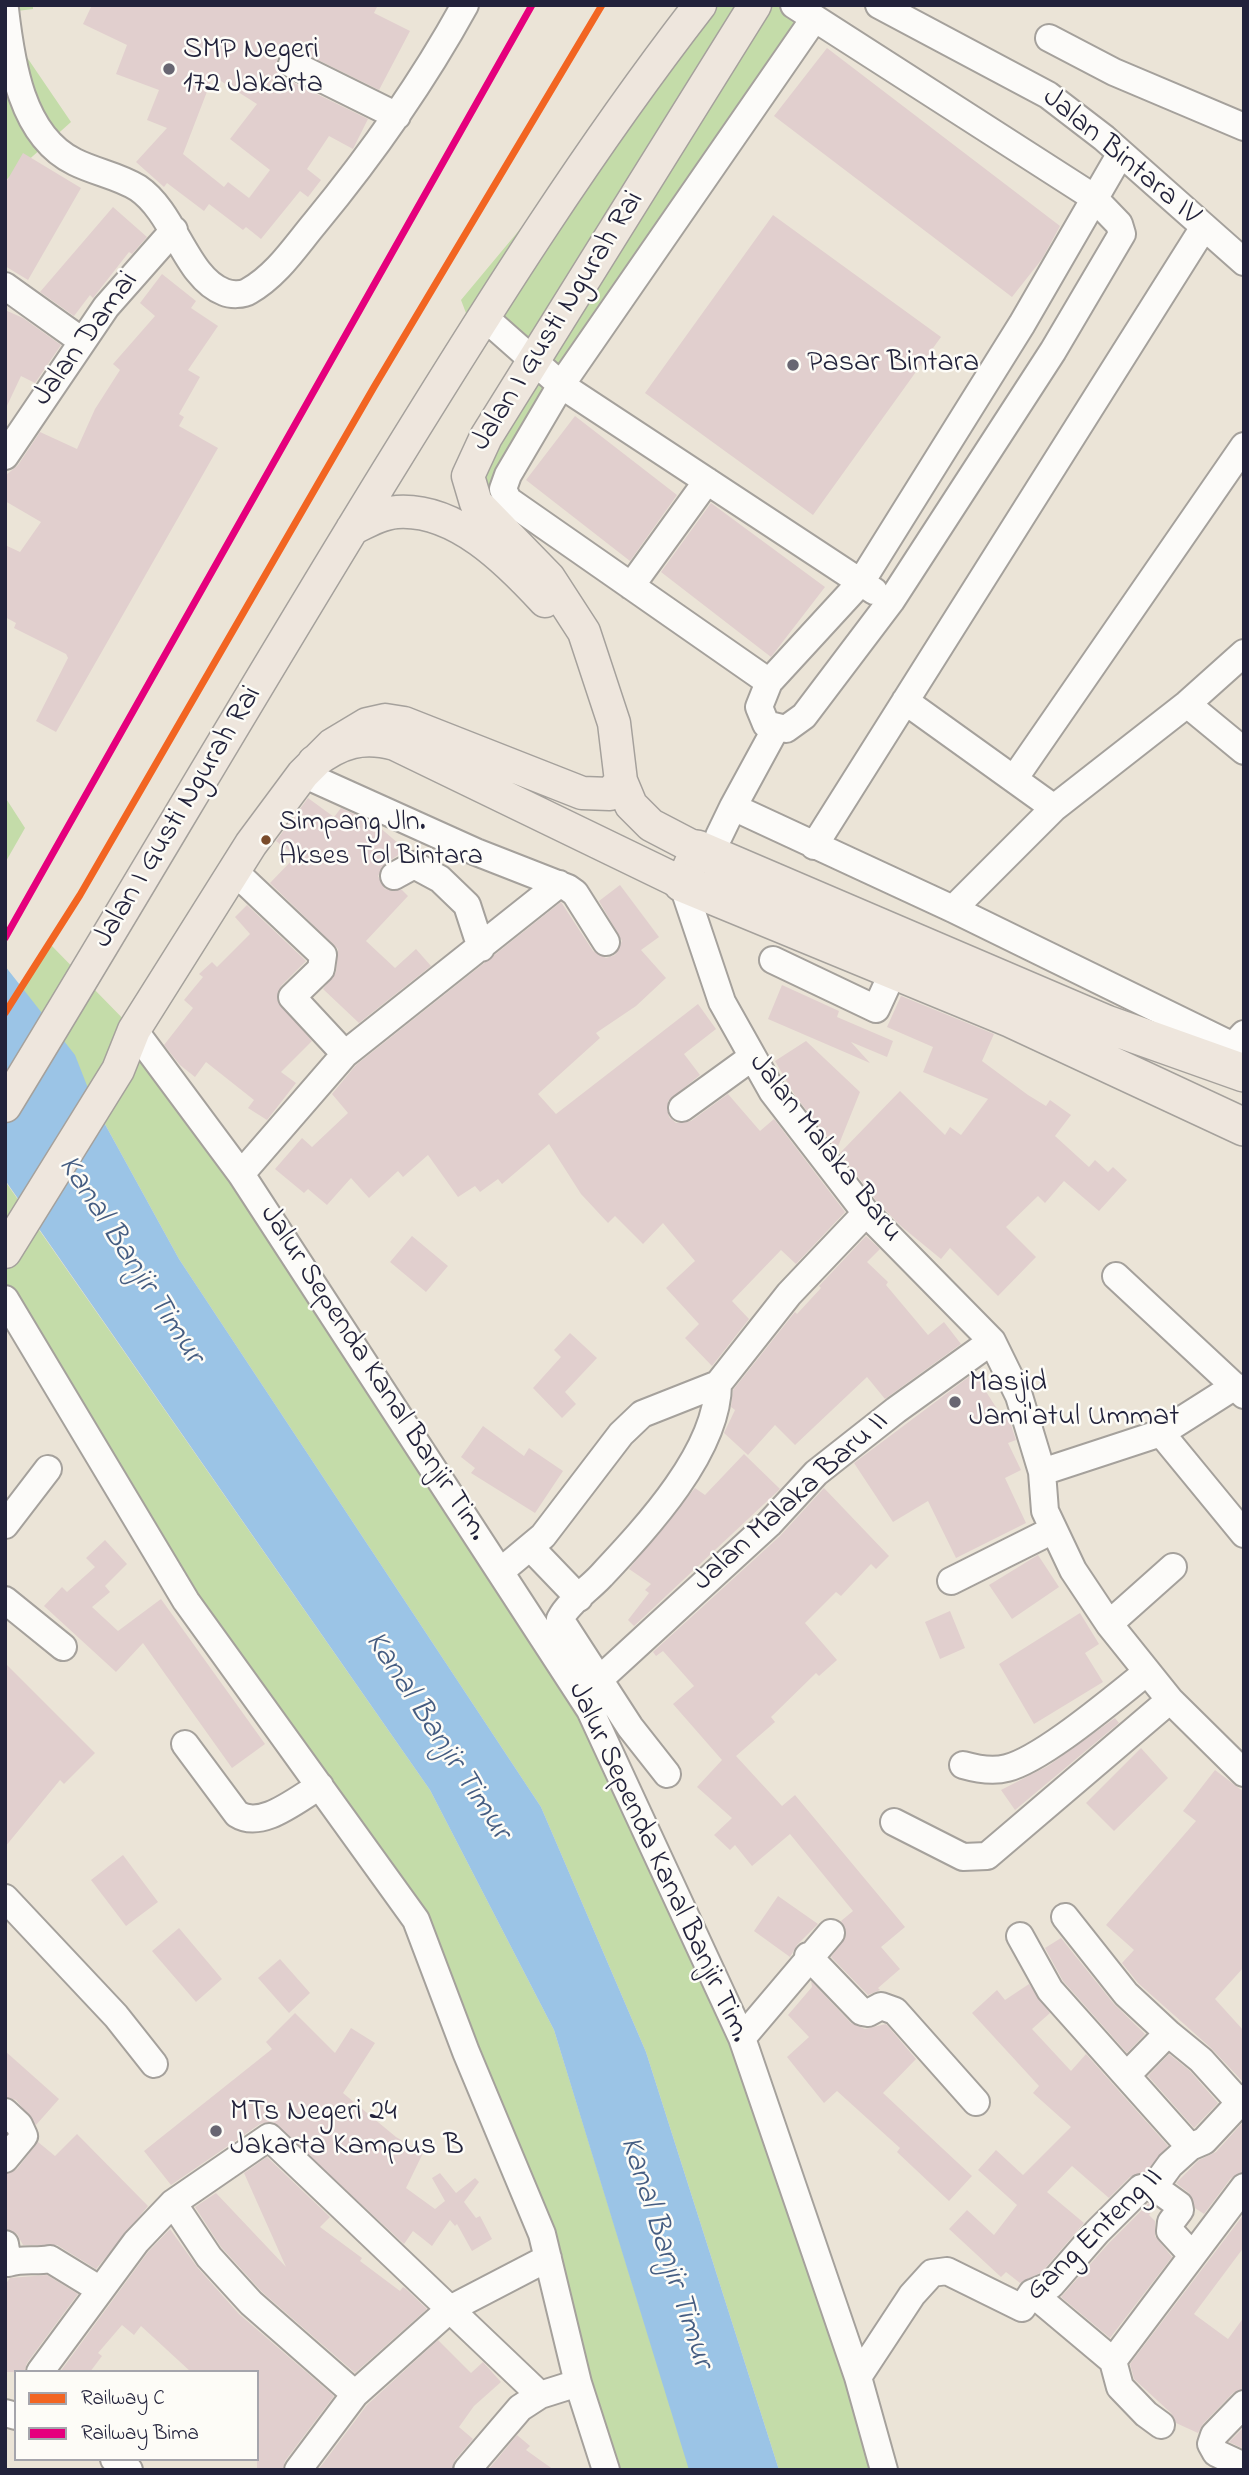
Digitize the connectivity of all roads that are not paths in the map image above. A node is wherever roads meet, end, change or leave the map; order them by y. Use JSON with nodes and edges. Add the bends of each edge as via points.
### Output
{"nodes":[{"id":1,"x":465,"y":5,"type":"edge"},
{"id":2,"x":700,"y":5,"type":"edge"},
{"id":3,"x":755,"y":5,"type":"edge"},
{"id":4,"x":879,"y":5,"type":"edge"},
{"id":5,"x":5,"y":9,"type":"edge"},
{"id":6,"x":804,"y":12,"type":"edge"},
{"id":7,"x":1049,"y":38,"type":"dead end"},
{"id":8,"x":292,"y":64,"type":"dead end"},
{"id":9,"x":397,"y":116,"type":"junction"},
{"id":10,"x":1244,"y":127,"type":"edge"},
{"id":11,"x":1121,"y":153,"type":"junction"},
{"id":12,"x":1093,"y":197,"type":"junction"},
{"id":13,"x":1204,"y":227,"type":"junction"},
{"id":14,"x":174,"y":230,"type":"junction"},
{"id":15,"x":1244,"y":262,"type":"edge"},
{"id":16,"x":5,"y":286,"type":"edge"},
{"id":17,"x":484,"y":317,"type":"junction"},
{"id":18,"x":1022,"y":324,"type":"junction"},
{"id":19,"x":82,"y":341,"type":"junction"},
{"id":20,"x":1053,"y":351,"type":"junction"},
{"id":21,"x":534,"y":363,"type":"junction"},
{"id":22,"x":561,"y":385,"type":"junction"},
{"id":23,"x":1244,"y":446,"type":"edge"},
{"id":24,"x":5,"y":456,"type":"edge"},
{"id":25,"x":707,"y":481,"type":"junction"},
{"id":26,"x":352,"y":529,"type":"junction"},
{"id":27,"x":860,"y":582,"type":"junction"},
{"id":28,"x":631,"y":586,"type":"junction"},
{"id":29,"x":891,"y":601,"type":"junction"},
{"id":30,"x":1244,"y":653,"type":"edge"},
{"id":31,"x":769,"y":682,"type":"junction"},
{"id":32,"x":905,"y":701,"type":"junction"},
{"id":33,"x":1187,"y":704,"type":"junction"},
{"id":34,"x":609,"y":707,"type":"junction"},
{"id":35,"x":776,"y":728,"type":"junction"},
{"id":36,"x":1244,"y":751,"type":"edge"},
{"id":37,"x":309,"y":768,"type":"junction"},
{"id":38,"x":1014,"y":779,"type":"junction"},
{"id":39,"x":621,"y":781,"type":"junction"},
{"id":40,"x":733,"y":807,"type":"junction"},
{"id":41,"x":1054,"y":808,"type":"junction"},
{"id":42,"x":708,"y":843,"type":"junction"},
{"id":43,"x":814,"y":846,"type":"junction"},
{"id":44,"x":234,"y":871,"type":"junction"},
{"id":45,"x":394,"y":876,"type":"dead end"},
{"id":46,"x":682,"y":883,"type":"junction"},
{"id":47,"x":559,"y":884,"type":"junction"},
{"id":48,"x":953,"y":909,"type":"junction"},
{"id":49,"x":606,"y":942,"type":"dead end"},
{"id":50,"x":481,"y":948,"type":"junction"},
{"id":51,"x":773,"y":960,"type":"dead end"},
{"id":52,"x":893,"y":972,"type":"junction"},
{"id":53,"x":134,"y":1030,"type":"junction"},
{"id":54,"x":1244,"y":1034,"type":"edge"},
{"id":55,"x":345,"y":1054,"type":"junction"},
{"id":56,"x":751,"y":1058,"type":"junction"},
{"id":57,"x":1244,"y":1073,"type":"edge"},
{"id":58,"x":5,"y":1105,"type":"edge"},
{"id":59,"x":682,"y":1108,"type":"dead end"},
{"id":60,"x":1244,"y":1127,"type":"edge"},
{"id":61,"x":241,"y":1174,"type":"junction"},
{"id":62,"x":866,"y":1213,"type":"junction"},
{"id":63,"x":5,"y":1252,"type":"edge"},
{"id":64,"x":1116,"y":1276,"type":"dead end"},
{"id":65,"x":5,"y":1299,"type":"edge"},
{"id":66,"x":992,"y":1341,"type":"junction"},
{"id":67,"x":1237,"y":1380,"type":"edge"},
{"id":68,"x":718,"y":1384,"type":"junction"},
{"id":69,"x":1161,"y":1433,"type":"junction"},
{"id":70,"x":48,"y":1468,"type":"dead end"},
{"id":71,"x":1042,"y":1472,"type":"junction"},
{"id":72,"x":5,"y":1525,"type":"edge"},
{"id":73,"x":1053,"y":1530,"type":"junction"},
{"id":74,"x":1244,"y":1534,"type":"edge"},
{"id":75,"x":530,"y":1548,"type":"junction"},
{"id":76,"x":1173,"y":1567,"type":"dead end"},
{"id":77,"x":501,"y":1571,"type":"junction"},
{"id":78,"x":951,"y":1581,"type":"dead end"},
{"id":79,"x":579,"y":1598,"type":"junction"},
{"id":80,"x":5,"y":1600,"type":"edge"},
{"id":81,"x":1110,"y":1624,"type":"junction"},
{"id":82,"x":63,"y":1647,"type":"dead end"},
{"id":83,"x":1147,"y":1672,"type":"junction"},
{"id":84,"x":601,"y":1678,"type":"junction"},
{"id":85,"x":1170,"y":1700,"type":"junction"},
{"id":86,"x":185,"y":1744,"type":"dead end"},
{"id":87,"x":963,"y":1765,"type":"dead end"},
{"id":88,"x":1244,"y":1773,"type":"edge"},
{"id":89,"x":667,"y":1774,"type":"dead end"},
{"id":90,"x":320,"y":1786,"type":"junction"},
{"id":91,"x":894,"y":1822,"type":"dead end"},
{"id":92,"x":5,"y":1898,"type":"edge"},
{"id":93,"x":5,"y":1915,"type":"edge"},
{"id":94,"x":1065,"y":1917,"type":"dead end"},
{"id":95,"x":37,"y":1932,"type":"junction"},
{"id":96,"x":831,"y":1933,"type":"dead end"},
{"id":97,"x":1020,"y":1936,"type":"dead end"},
{"id":98,"x":808,"y":1956,"type":"junction"},
{"id":99,"x":1168,"y":2033,"type":"junction"},
{"id":100,"x":743,"y":2038,"type":"junction"},
{"id":101,"x":154,"y":2064,"type":"dead end"},
{"id":102,"x":1128,"y":2074,"type":"junction"},
{"id":103,"x":1242,"y":2100,"type":"edge"},
{"id":104,"x":976,"y":2102,"type":"dead end"},
{"id":105,"x":5,"y":2112,"type":"edge"},
{"id":106,"x":1190,"y":2147,"type":"junction"},
{"id":107,"x":5,"y":2159,"type":"edge"},
{"id":108,"x":1154,"y":2187,"type":"junction"},
{"id":109,"x":1244,"y":2187,"type":"edge"},
{"id":110,"x":173,"y":2203,"type":"junction"},
{"id":111,"x":1191,"y":2254,"type":"junction"},
{"id":112,"x":6,"y":2258,"type":"edge"},
{"id":113,"x":548,"y":2258,"type":"junction"},
{"id":114,"x":99,"y":2289,"type":"junction"},
{"id":115,"x":1032,"y":2293,"type":"junction"},
{"id":116,"x":450,"y":2309,"type":"junction"},
{"id":117,"x":1114,"y":2361,"type":"junction"},
{"id":118,"x":41,"y":2370,"type":"edge"},
{"id":119,"x":858,"y":2377,"type":"junction"},
{"id":120,"x":578,"y":2383,"type":"junction"},
{"id":121,"x":355,"y":2394,"type":"junction"},
{"id":122,"x":540,"y":2395,"type":"junction"},
{"id":123,"x":1244,"y":2404,"type":"edge"},
{"id":124,"x":1161,"y":2425,"type":"dead end"},
{"id":125,"x":1244,"y":2466,"type":"edge"},
{"id":126,"x":298,"y":2470,"type":"edge"},
{"id":127,"x":467,"y":2470,"type":"edge"},
{"id":128,"x":606,"y":2470,"type":"edge"},
{"id":129,"x":884,"y":2470,"type":"edge"}],
"edges":[{"from":1,"to":9,"type":"street"},
{"from":2,"to":17,"type":"main road","name":"Jalan I Gusti Ngurah Rai","via":[[615,118]]},
{"from":3,"to":21,"type":"main road","name":"Jalan I Gusti Ngurah Rai"},
{"from":4,"to":11,"type":"street","name":"Jalan Bintara IV","via":[[1048,95]]},
{"from":5,"to":14,"type":"street","via":[[14,71],[45,137],[73,161],[142,191],[159,206]]},
{"from":6,"to":12,"type":"street"},
{"from":6,"to":22,"type":"street"},
{"from":7,"to":10,"type":"street","via":[[1114,72]]},
{"from":8,"to":9,"type":"street"},
{"from":9,"to":14,"type":"street","via":[[362,166],[276,269],[247,293],[228,294],[213,288]]},
{"from":11,"to":12,"type":"street"},
{"from":11,"to":13,"type":"street","name":"Jalan Bintara IV"},
{"from":12,"to":18,"type":"street"},
{"from":12,"to":20,"type":"street","via":[[1119,224],[1122,234]]},
{"from":13,"to":15,"type":"street","name":"Jalan Bintara IV"},
{"from":13,"to":32,"type":"street"},
{"from":14,"to":19,"type":"street","name":"Jalan Damai","via":[[129,278]]},
{"from":16,"to":19,"type":"street"},
{"from":17,"to":21,"type":"street"},
{"from":17,"to":26,"type":"main road","name":"Jalan I Gusti Ngurah Rai"},
{"from":18,"to":20,"type":"street"},
{"from":18,"to":27,"type":"street"},
{"from":19,"to":24,"type":"street","name":"Jalan Damai"},
{"from":20,"to":29,"type":"street"},
{"from":21,"to":22,"type":"street"},
{"from":21,"to":34,"type":"main road","name":"Jalan I Gusti Ngurah Rai","via":[[475,457],[469,486],[475,503],[534,560],[568,603],[584,632]]},
{"from":22,"to":25,"type":"street"},
{"from":22,"to":28,"type":"street","via":[[503,489],[509,500]]},
{"from":23,"to":38,"type":"street"},
{"from":25,"to":27,"type":"street"},
{"from":25,"to":28,"type":"street"},
{"from":26,"to":34,"type":"main road","name":"Jalan I Gusti Ngurah Rai","via":[[395,512],[415,513],[478,540],[566,625]]},
{"from":26,"to":58,"type":"main road","name":"Jalan I Gusti Ngurah Rai"},
{"from":27,"to":29,"type":"street"},
{"from":27,"to":31,"type":"street"},
{"from":28,"to":31,"type":"street"},
{"from":29,"to":35,"type":"street","via":[[804,716],[786,729]]},
{"from":30,"to":33,"type":"street"},
{"from":31,"to":35,"type":"street","via":[[758,708],[766,724]]},
{"from":32,"to":38,"type":"street"},
{"from":32,"to":43,"type":"street"},
{"from":33,"to":36,"type":"street"},
{"from":33,"to":41,"type":"street"},
{"from":34,"to":39,"type":"main road","name":"Jalan I Gusti Ngurah Rai"},
{"from":35,"to":40,"type":"street"},
{"from":37,"to":39,"type":"main road","via":[[332,744],[358,728],[395,721],[423,728],[582,793],[610,794]]},
{"from":37,"to":44,"type":"main road"},
{"from":37,"to":46,"type":"main road","via":[[332,749],[358,740],[403,746]]},
{"from":37,"to":47,"type":"street","via":[[476,852]]},
{"from":38,"to":41,"type":"street"},
{"from":39,"to":42,"type":"main road","name":"Jalan I Gusti Ngurah Rai","via":[[642,819]]},
{"from":40,"to":42,"type":"street"},
{"from":40,"to":43,"type":"street"},
{"from":41,"to":48,"type":"street"},
{"from":42,"to":46,"type":"main road"},
{"from":42,"to":57,"type":"highway","via":[[1000,981]]},
{"from":43,"to":48,"type":"street"},
{"from":44,"to":53,"type":"main road"},
{"from":44,"to":55,"type":"street","via":[[323,955],[321,968],[292,997]]},
{"from":45,"to":50,"type":"street","via":[[414,865],[440,878],[467,905]]},
{"from":46,"to":52,"type":"highway"},
{"from":46,"to":56,"type":"street","name":"Jalan Malaka Baru","via":[[722,1002]]},
{"from":47,"to":49,"type":"street","via":[[575,893]]},
{"from":47,"to":50,"type":"street"},
{"from":48,"to":54,"type":"street","via":[[1233,1046]]},
{"from":50,"to":55,"type":"street"},
{"from":51,"to":52,"type":"street","via":[[876,1009]]},
{"from":52,"to":60,"type":"highway","via":[[1012,1018]]},
{"from":53,"to":61,"type":"street","name":"Jalur Sependa Kanal Banjir Tim."},
{"from":53,"to":63,"type":"main road","via":[[118,1070]]},
{"from":55,"to":61,"type":"street"},
{"from":56,"to":59,"type":"street"},
{"from":56,"to":62,"type":"street","name":"Jalan Malaka Baru"},
{"from":61,"to":77,"type":"street","name":"Jalur Sependa Kanal Banjir Tim."},
{"from":62,"to":66,"type":"street","name":"Jalan Malaka Baru"},
{"from":62,"to":68,"type":"street","via":[[789,1294]]},
{"from":64,"to":67,"type":"street"},
{"from":65,"to":90,"type":"street","via":[[187,1601]]},
{"from":66,"to":71,"type":"street","name":"Jalan Malaka Baru","via":[[1019,1396]]},
{"from":66,"to":84,"type":"street","name":"Jalan Malaka Baru II","via":[[816,1472],[769,1524]]},
{"from":67,"to":69,"type":"street"},
{"from":68,"to":75,"type":"street","via":[[642,1414]]},
{"from":68,"to":79,"type":"street","via":[[716,1413],[696,1456],[643,1531]]},
{"from":69,"to":71,"type":"street"},
{"from":69,"to":74,"type":"street"},
{"from":70,"to":72,"type":"street"},
{"from":71,"to":73,"type":"street","name":"Jalan Malaka Baru","via":[[1045,1511]]},
{"from":73,"to":78,"type":"street"},
{"from":73,"to":81,"type":"street","name":"Jalan Malaka Baru","via":[[1073,1570]]},
{"from":75,"to":77,"type":"street"},
{"from":75,"to":79,"type":"street"},
{"from":76,"to":81,"type":"street"},
{"from":77,"to":100,"type":"street","name":"Jalur Sependa Kanal Banjir Tim.","via":[[590,1710]]},
{"from":79,"to":84,"type":"street","via":[[560,1619]]},
{"from":80,"to":82,"type":"street"},
{"from":81,"to":83,"type":"street","name":"Jalan Malaka Baru"},
{"from":83,"to":85,"type":"street","name":"Jalan Malaka Baru"},
{"from":83,"to":87,"type":"street","via":[[1089,1717],[1008,1768]]},
{"from":84,"to":89,"type":"street","via":[[630,1727]]},
{"from":85,"to":88,"type":"street","name":"Jalan Malaka Baru"},
{"from":85,"to":91,"type":"street","via":[[987,1856],[962,1857]]},
{"from":86,"to":90,"type":"street","via":[[247,1821],[261,1819]]},
{"from":90,"to":113,"type":"street","via":[[416,1920]]},
{"from":92,"to":95,"type":"street"},
{"from":93,"to":95,"type":"street"},
{"from":94,"to":99,"type":"street","via":[[1126,1994]]},
{"from":95,"to":101,"type":"street"},
{"from":96,"to":98,"type":"street"},
{"from":97,"to":102,"type":"street","via":[[1050,1990]]},
{"from":98,"to":100,"type":"street"},
{"from":98,"to":104,"type":"street","via":[[862,2012],[868,2014],[881,2006],[895,2011]]},
{"from":99,"to":102,"type":"street"},
{"from":99,"to":103,"type":"street"},
{"from":100,"to":119,"type":"street","name":"Jalur Sependa Kanal Banjir Tim."},
{"from":102,"to":106,"type":"street"},
{"from":103,"to":106,"type":"street","name":"Gang Enteng II","via":[[1203,2141]]},
{"from":105,"to":107,"type":"street","via":[[19,2124],[24,2136]]},
{"from":106,"to":108,"type":"street","name":"Gang Enteng II"},
{"from":108,"to":111,"type":"street","via":[[1179,2205],[1170,2231]]},
{"from":108,"to":115,"type":"street","name":"Gang Enteng II","via":[[1141,2188],[1051,2285]]},
{"from":109,"to":111,"type":"street"},
{"from":110,"to":114,"type":"street"},
{"from":110,"to":116,"type":"street","via":[[269,2137]]},
{"from":110,"to":121,"type":"street","via":[[209,2257],[251,2303]]},
{"from":111,"to":117,"type":"street"},
{"from":112,"to":114,"type":"street","via":[[50,2259]]},
{"from":113,"to":116,"type":"street"},
{"from":113,"to":120,"type":"street"},
{"from":114,"to":118,"type":"street"},
{"from":115,"to":117,"type":"street"},
{"from":115,"to":119,"type":"street","name":"Gang Enteng II","via":[[1022,2308],[947,2271],[932,2273],[912,2295]]},
{"from":116,"to":121,"type":"street"},
{"from":116,"to":122,"type":"street"},
{"from":117,"to":124,"type":"street","via":[[1120,2387]]},
{"from":119,"to":129,"type":"street","name":"Jalur Sependa Kanal Banjir Tim."},
{"from":120,"to":122,"type":"street"},
{"from":120,"to":128,"type":"street"},
{"from":121,"to":126,"type":"street"},
{"from":122,"to":127,"type":"street","via":[[504,2423]]},
{"from":123,"to":125,"type":"street","via":[[1211,2444],[1216,2453]]}]}
